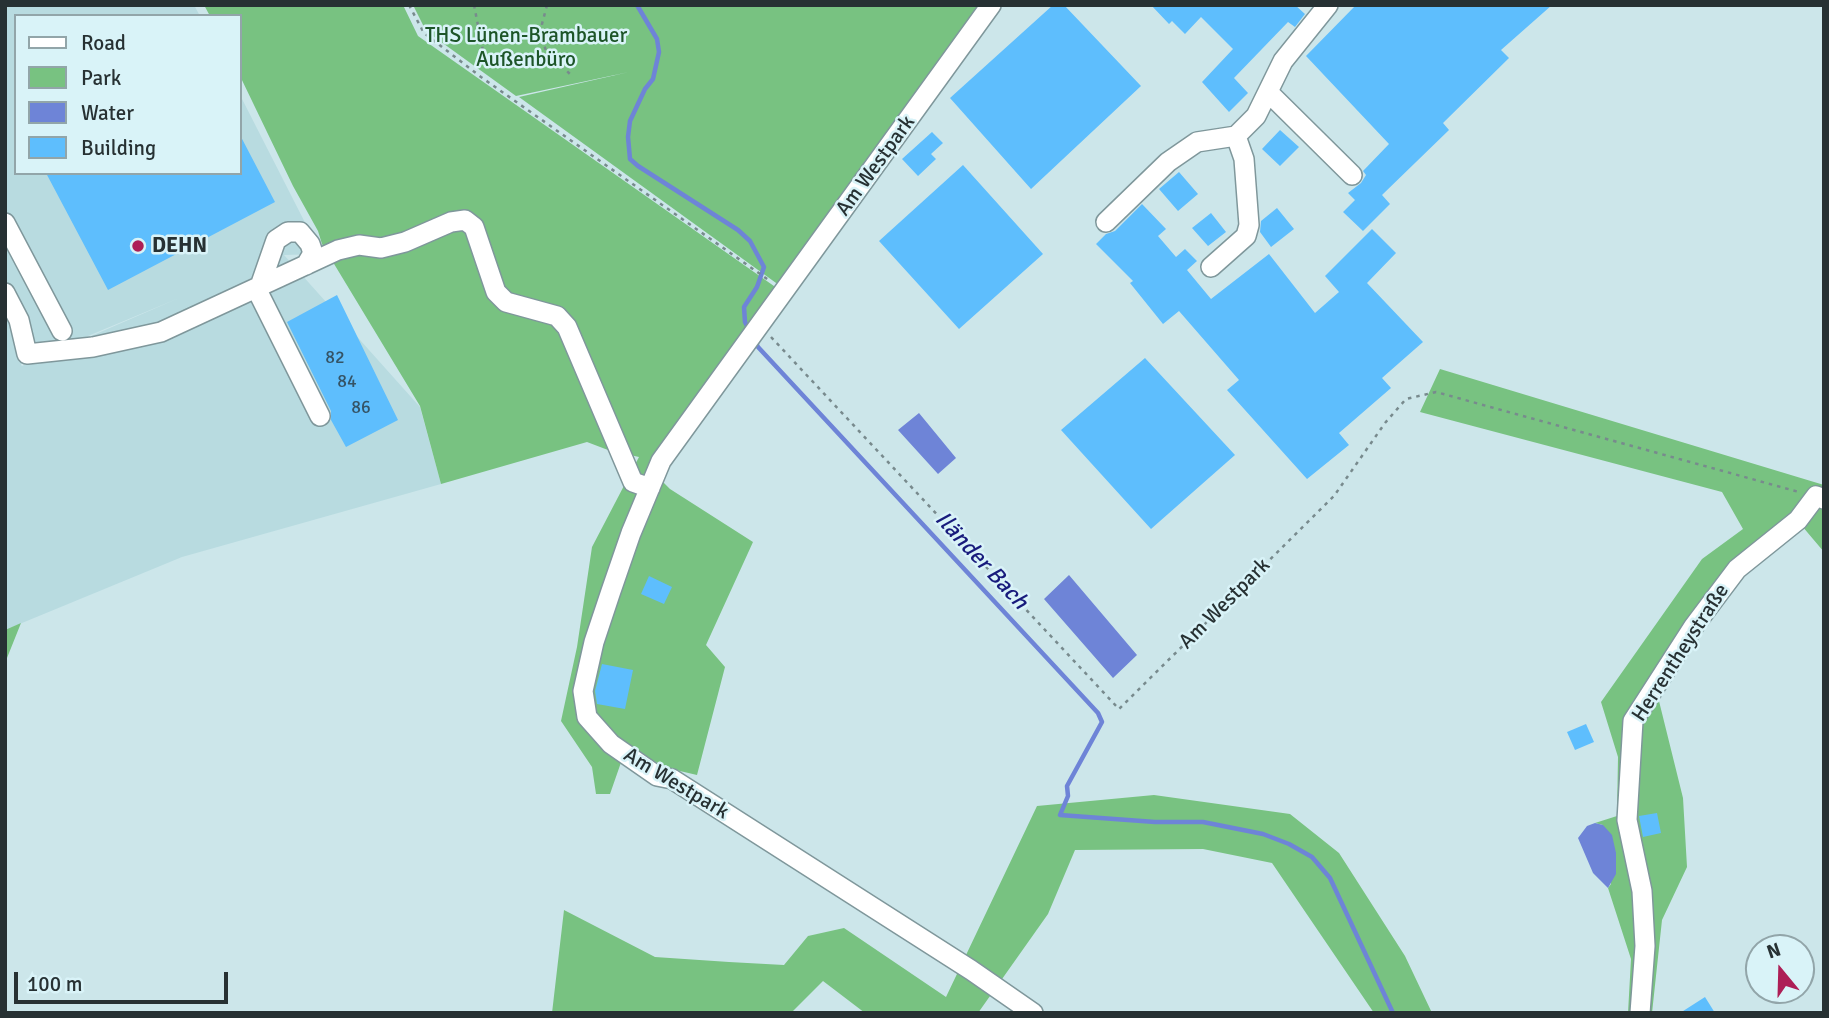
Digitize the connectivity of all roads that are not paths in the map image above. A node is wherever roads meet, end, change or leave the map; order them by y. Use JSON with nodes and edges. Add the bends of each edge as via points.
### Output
{"nodes":[{"id":1,"x":991,"y":5,"type":"edge"},
{"id":2,"x":1328,"y":5,"type":"edge"},
{"id":3,"x":1268,"y":92,"type":"junction"},
{"id":4,"x":1236,"y":136,"type":"junction"},
{"id":5,"x":1352,"y":175,"type":"dead end"},
{"id":6,"x":1106,"y":222,"type":"dead end"},
{"id":7,"x":5,"y":223,"type":"edge"},
{"id":8,"x":306,"y":265,"type":"junction"},
{"id":9,"x":1211,"y":267,"type":"dead end"},
{"id":10,"x":258,"y":287,"type":"junction"},
{"id":11,"x":5,"y":293,"type":"edge"},
{"id":12,"x":62,"y":331,"type":"dead end"},
{"id":13,"x":320,"y":416,"type":"dead end"},
{"id":14,"x":650,"y":488,"type":"junction"},
{"id":15,"x":1820,"y":498,"type":"edge"},
{"id":16,"x":1033,"y":1013,"type":"edge"},
{"id":17,"x":1640,"y":1013,"type":"edge"}],
"edges":[{"from":1,"to":14,"type":"street","name":"Am Westpark","via":[[661,461]]},
{"from":2,"to":3,"type":"street","via":[[1283,61]]},
{"from":3,"to":4,"type":"street","via":[[1256,116]]},
{"from":3,"to":5,"type":"street"},
{"from":4,"to":6,"type":"street","via":[[1197,142],[1168,162]]},
{"from":4,"to":9,"type":"street","via":[[1244,159],[1249,225],[1246,236]]},
{"from":7,"to":12,"type":"street"},
{"from":8,"to":10,"type":"street"},
{"from":8,"to":10,"type":"street","via":[[313,253],[310,244],[300,232],[288,232],[276,240]]},
{"from":8,"to":14,"type":"street","via":[[338,250],[359,245],[381,248],[465,220],[474,227],[496,292],[506,302],[557,316],[567,327],[633,482]]},
{"from":10,"to":11,"type":"street","via":[[161,332],[93,347],[27,354],[19,320]]},
{"from":10,"to":13,"type":"street"},
{"from":14,"to":16,"type":"street","name":"Am Westpark","via":[[594,642],[583,691],[587,717],[611,744],[657,776],[695,794]]},
{"from":15,"to":17,"type":"street","name":"Herrentheystraße","via":[[1737,569],[1633,721],[1627,820],[1642,891],[1645,946]]}]}
